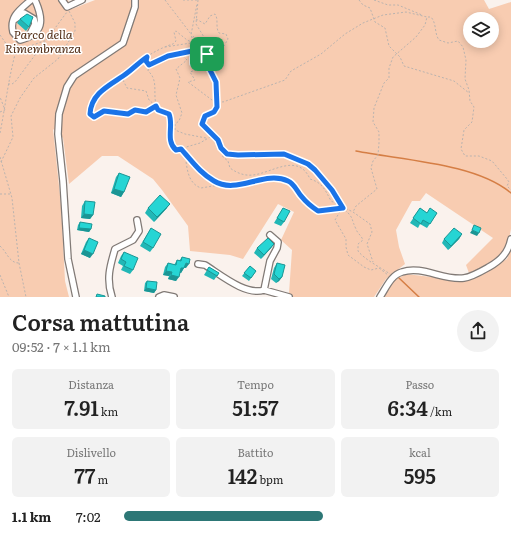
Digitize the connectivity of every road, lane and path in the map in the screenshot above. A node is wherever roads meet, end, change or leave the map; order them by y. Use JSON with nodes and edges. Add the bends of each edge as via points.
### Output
{"nodes":[{"id":1,"x":31,"y":0,"type":"edge"},
{"id":2,"x":36,"y":0,"type":"edge"},
{"id":3,"x":62,"y":0,"type":"edge"},
{"id":4,"x":82,"y":0,"type":"edge"},
{"id":5,"x":135,"y":0,"type":"edge"},
{"id":6,"x":165,"y":0,"type":"edge"},
{"id":7,"x":184,"y":0,"type":"edge"},
{"id":8,"x":198,"y":0,"type":"edge"},
{"id":9,"x":359,"y":0,"type":"edge"},
{"id":10,"x":374,"y":0,"type":"edge"},
{"id":11,"x":198,"y":3,"type":"junction"},
{"id":12,"x":68,"y":8,"type":"junction"},
{"id":13,"x":422,"y":15,"type":"junction"},
{"id":14,"x":427,"y":17,"type":"junction"},
{"id":15,"x":374,"y":18,"type":"junction"},
{"id":16,"x":196,"y":19,"type":"junction"},
{"id":17,"x":13,"y":21,"type":"junction"},
{"id":18,"x":0,"y":34,"type":"edge"},
{"id":19,"x":191,"y":35,"type":"junction"},
{"id":20,"x":29,"y":36,"type":"junction"},
{"id":21,"x":47,"y":39,"type":"junction"},
{"id":22,"x":20,"y":40,"type":"junction"},
{"id":23,"x":192,"y":43,"type":"junction"},
{"id":24,"x":162,"y":48,"type":"junction"},
{"id":25,"x":200,"y":48,"type":"junction"},
{"id":26,"x":16,"y":51,"type":"junction"},
{"id":27,"x":179,"y":52,"type":"junction"},
{"id":28,"x":207,"y":54,"type":"junction"},
{"id":29,"x":396,"y":54,"type":"junction"},
{"id":30,"x":147,"y":57,"type":"junction"},
{"id":31,"x":193,"y":63,"type":"junction"},
{"id":32,"x":149,"y":65,"type":"junction"},
{"id":33,"x":124,"y":75,"type":"junction"},
{"id":34,"x":8,"y":84,"type":"junction"},
{"id":35,"x":469,"y":94,"type":"junction"},
{"id":36,"x":0,"y":98,"type":"edge"},
{"id":37,"x":216,"y":100,"type":"junction"},
{"id":38,"x":156,"y":106,"type":"junction"},
{"id":39,"x":5,"y":110,"type":"junction"},
{"id":40,"x":0,"y":112,"type":"edge"},
{"id":41,"x":0,"y":133,"type":"edge"},
{"id":42,"x":207,"y":139,"type":"junction"},
{"id":43,"x":218,"y":140,"type":"junction"},
{"id":44,"x":221,"y":148,"type":"junction"},
{"id":45,"x":181,"y":149,"type":"junction"},
{"id":46,"x":185,"y":153,"type":"junction"},
{"id":47,"x":0,"y":157,"type":"edge"},
{"id":48,"x":0,"y":161,"type":"edge"},
{"id":49,"x":220,"y":184,"type":"junction"},
{"id":50,"x":511,"y":190,"type":"edge"},
{"id":51,"x":0,"y":194,"type":"edge"},
{"id":52,"x":11,"y":194,"type":"junction"},
{"id":53,"x":343,"y":208,"type":"junction"},
{"id":54,"x":353,"y":212,"type":"junction"},
{"id":55,"x":136,"y":220,"type":"dead end"},
{"id":56,"x":270,"y":235,"type":"dead end"},
{"id":57,"x":511,"y":239,"type":"edge"},
{"id":58,"x":0,"y":246,"type":"edge"},
{"id":59,"x":373,"y":262,"type":"junction"},
{"id":60,"x":19,"y":263,"type":"junction"},
{"id":61,"x":198,"y":264,"type":"dead end"},
{"id":62,"x":0,"y":275,"type":"edge"},
{"id":63,"x":391,"y":277,"type":"junction"},
{"id":64,"x":264,"y":290,"type":"junction"},
{"id":65,"x":9,"y":297,"type":"edge"},
{"id":66,"x":26,"y":297,"type":"edge"},
{"id":67,"x":76,"y":297,"type":"edge"},
{"id":68,"x":112,"y":297,"type":"edge"},
{"id":69,"x":160,"y":297,"type":"edge"},
{"id":70,"x":174,"y":297,"type":"edge"},
{"id":71,"x":289,"y":297,"type":"edge"},
{"id":72,"x":380,"y":297,"type":"edge"}],
"edges":[{"from":1,"to":17,"type":"street","via":[[17,12]]},
{"from":2,"to":20,"type":"street","via":[[42,20],[37,30]]},
{"from":3,"to":12,"type":"street"},
{"from":4,"to":12,"type":"street"},
{"from":5,"to":67,"type":"street","via":[[123,43],[74,76],[67,87],[59,114],[58,134],[64,181],[68,259]]},
{"from":6,"to":19,"type":"path"},
{"from":7,"to":8,"type":"path"},
{"from":8,"to":11,"type":"path"},
{"from":9,"to":15,"type":"path","via":[[370,8]]},
{"from":10,"to":13,"type":"path","via":[[388,5],[398,4]]},
{"from":11,"to":16,"type":"path"},
{"from":11,"to":19,"type":"path"},
{"from":12,"to":21,"type":"path"},
{"from":12,"to":48,"type":"path","via":[[75,23],[74,31],[58,59],[34,78],[20,98],[11,116],[13,137]]},
{"from":13,"to":14,"type":"path"},
{"from":13,"to":15,"type":"path","via":[[406,12]]},
{"from":14,"to":29,"type":"path","via":[[425,25],[416,37]]},
{"from":14,"to":35,"type":"path","via":[[434,23],[439,40],[448,43],[458,41],[464,47],[465,79]]},
{"from":15,"to":29,"type":"path","via":[[375,22],[385,28],[389,46]]},
{"from":15,"to":37,"type":"path","via":[[354,27],[321,54],[291,71],[282,82],[227,101]]},
{"from":16,"to":28,"type":"path","via":[[197,27],[207,42]]},
{"from":16,"to":28,"type":"path","via":[[205,24],[210,16],[215,14],[219,33],[228,39],[224,46]]},
{"from":17,"to":20,"type":"street","via":[[24,13],[32,16],[35,24]]},
{"from":17,"to":22,"type":"street","via":[[13,32]]},
{"from":18,"to":26,"type":"path","via":[[7,46]]},
{"from":19,"to":23,"type":"path","via":[[195,43]]},
{"from":19,"to":25,"type":"path"},
{"from":20,"to":22,"type":"street"},
{"from":21,"to":26,"type":"path"},
{"from":21,"to":34,"type":"path","via":[[16,82]]},
{"from":22,"to":26,"type":"path"},
{"from":23,"to":24,"type":"path"},
{"from":23,"to":24,"type":"path","via":[[176,31],[176,41]]},
{"from":24,"to":30,"type":"path"},
{"from":25,"to":27,"type":"path"},
{"from":25,"to":31,"type":"path","via":[[193,58]]},
{"from":26,"to":34,"type":"path"},
{"from":27,"to":32,"type":"path","via":[[160,58]]},
{"from":27,"to":42,"type":"path","via":[[187,60],[176,69],[180,78],[176,95],[182,113],[175,124],[175,130]]},
{"from":28,"to":31,"type":"path"},
{"from":28,"to":37,"type":"path","via":[[209,68],[216,82]]},
{"from":29,"to":35,"type":"path","via":[[404,66],[454,81]]},
{"from":29,"to":54,"type":"path","via":[[393,57],[389,78],[384,83],[373,113],[373,122],[379,132],[380,143],[378,155],[371,168],[376,189],[356,206]]},
{"from":30,"to":32,"type":"path"},
{"from":30,"to":33,"type":"path"},
{"from":31,"to":37,"type":"path","via":[[197,68],[190,72],[195,80],[188,82]]},
{"from":32,"to":38,"type":"path","via":[[148,70],[156,82]]},
{"from":33,"to":38,"type":"path","via":[[123,80],[127,88],[146,92],[149,100]]},
{"from":33,"to":38,"type":"path","via":[[102,90],[90,109],[91,117],[104,111],[128,114],[135,110],[146,112]]},
{"from":34,"to":39,"type":"path"},
{"from":35,"to":50,"type":"path","via":[[474,107],[473,117],[472,122],[464,130],[461,149],[465,156],[479,156],[492,161],[509,182],[507,186]]},
{"from":36,"to":39,"type":"path"},
{"from":37,"to":43,"type":"path","via":[[216,109],[201,121]]},
{"from":38,"to":45,"type":"path","via":[[158,110],[169,114],[173,148]]},
{"from":39,"to":40,"type":"path"},
{"from":39,"to":41,"type":"path"},
{"from":42,"to":43,"type":"path","via":[[210,137]]},
{"from":42,"to":45,"type":"path"},
{"from":43,"to":44,"type":"path"},
{"from":44,"to":53,"type":"path","via":[[232,155],[284,154],[308,164],[332,190]]},
{"from":44,"to":53,"type":"path","via":[[230,168],[241,174],[260,173],[280,166],[296,166],[304,170],[310,179],[318,181],[328,191],[331,201]]},
{"from":45,"to":46,"type":"path"},
{"from":46,"to":49,"type":"path","via":[[198,170]]},
{"from":46,"to":49,"type":"path","via":[[188,173],[193,184],[202,188]]},
{"from":47,"to":48,"type":"path"},
{"from":48,"to":52,"type":"path"},
{"from":49,"to":53,"type":"path","via":[[233,185],[259,179],[281,178],[290,181],[302,197],[318,211]]},
{"from":51,"to":52,"type":"path"},
{"from":52,"to":60,"type":"path"},
{"from":53,"to":54,"type":"path"},
{"from":53,"to":59,"type":"path","via":[[352,216],[355,228],[362,237],[358,251]]},
{"from":53,"to":63,"type":"path","via":[[335,220],[346,239],[348,255],[364,267],[371,270],[379,268]]},
{"from":54,"to":59,"type":"path","via":[[370,224],[372,232],[367,244]]},
{"from":55,"to":68,"type":"street","via":[[139,231],[133,240],[115,249],[108,270]]},
{"from":56,"to":64,"type":"street","via":[[278,242],[278,248],[270,261]]},
{"from":57,"to":63,"type":"street","via":[[502,259],[464,278],[419,271],[402,272]]},
{"from":58,"to":60,"type":"path","via":[[10,260]]},
{"from":59,"to":63,"type":"path"},
{"from":60,"to":66,"type":"path"},
{"from":61,"to":64,"type":"street","via":[[205,265],[247,290]]},
{"from":62,"to":65,"type":"path"},
{"from":63,"to":72,"type":"street"},
{"from":64,"to":71,"type":"street"},
{"from":69,"to":70,"type":"street"}]}
